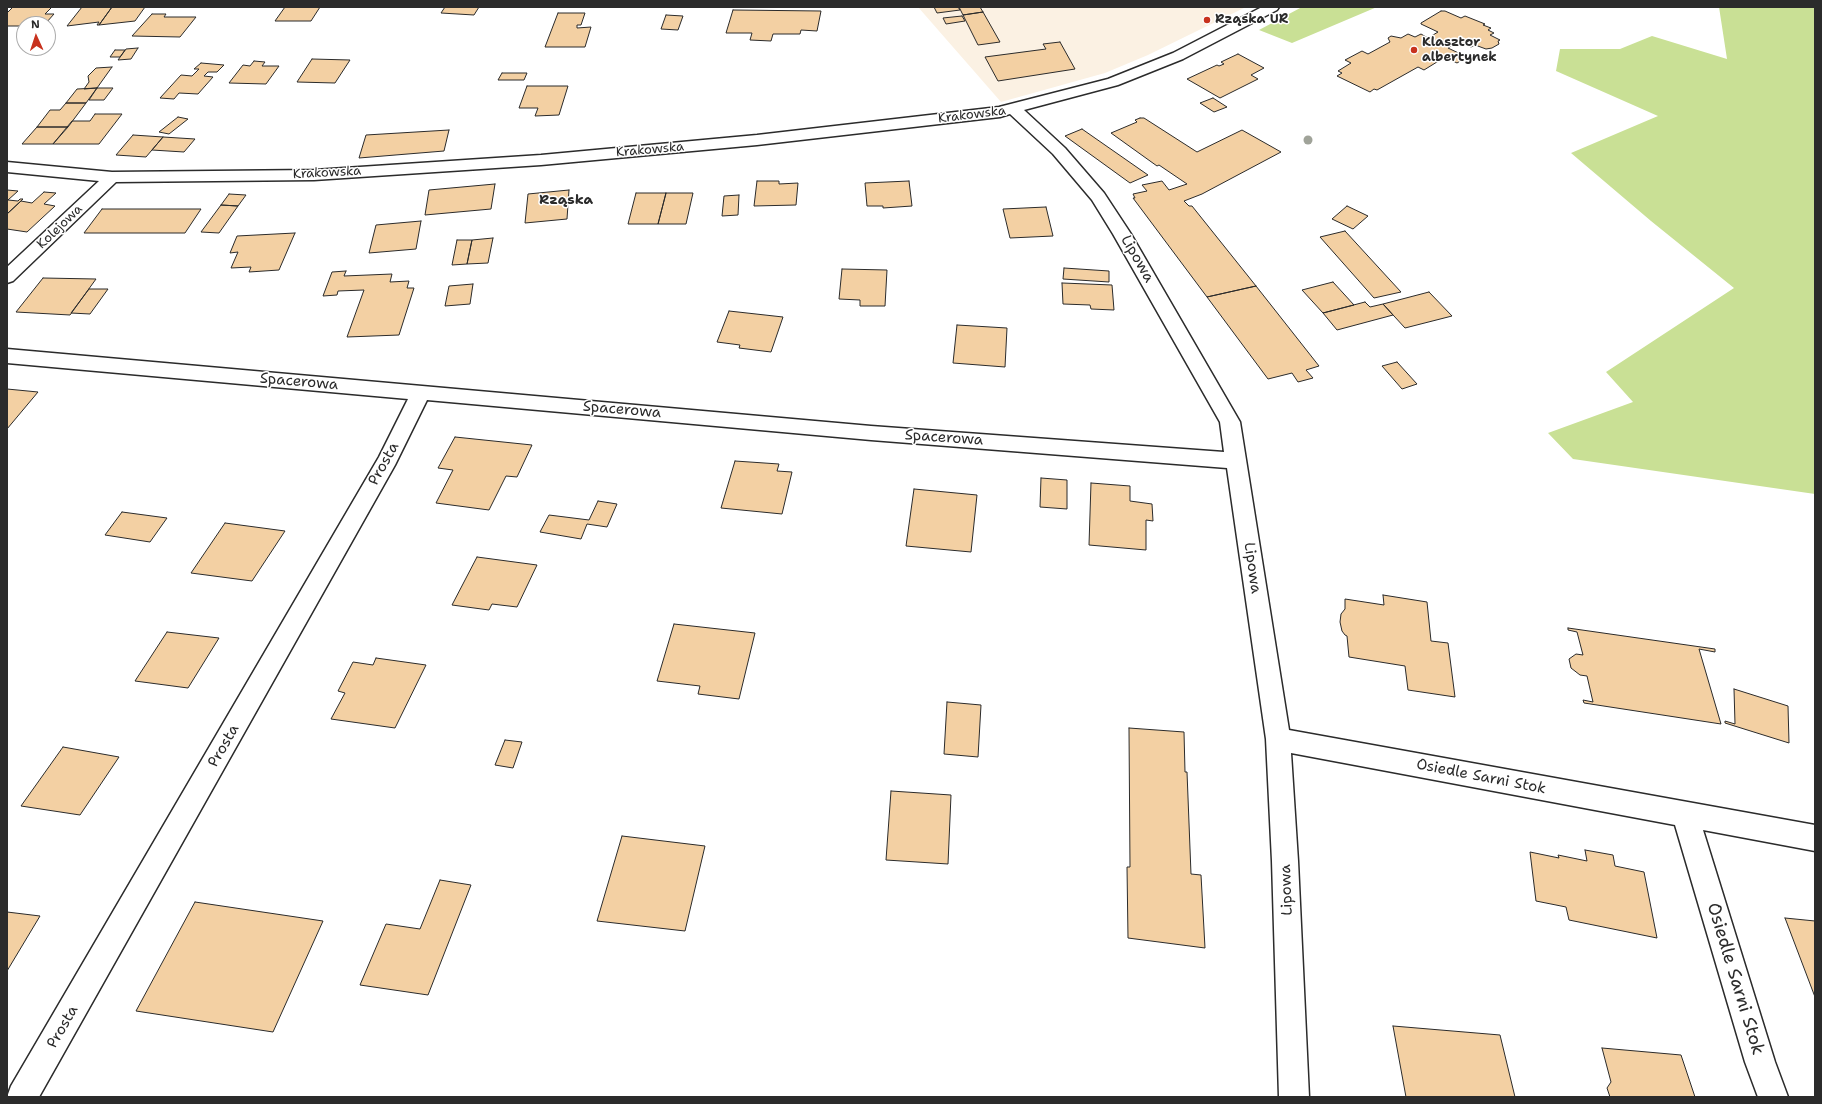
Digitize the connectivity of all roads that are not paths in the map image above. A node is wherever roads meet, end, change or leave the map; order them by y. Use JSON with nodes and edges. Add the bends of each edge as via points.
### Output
{"nodes":[{"id":1,"x":1272,"y":7,"type":"edge"},
{"id":2,"x":1013,"y":109,"type":"junction"},
{"id":3,"x":7,"y":167,"type":"edge"},
{"id":4,"x":112,"y":177,"type":"junction"},
{"id":5,"x":7,"y":277,"type":"edge"},
{"id":6,"x":7,"y":356,"type":"edge"},
{"id":7,"x":421,"y":392,"type":"junction"},
{"id":8,"x":1237,"y":461,"type":"junction"},
{"id":9,"x":1278,"y":739,"type":"junction"},
{"id":10,"x":1685,"y":815,"type":"junction"},
{"id":11,"x":1815,"y":838,"type":"edge"},
{"id":12,"x":22,"y":1097,"type":"edge"},
{"id":13,"x":1294,"y":1097,"type":"edge"},
{"id":14,"x":1773,"y":1097,"type":"edge"}],
"edges":[{"from":1,"to":2,"type":"street","name":"Krakowska","via":[[1178,56],[1113,82]]},
{"from":2,"to":4,"type":"street","name":"Krakowska","via":[[765,140],[541,160],[314,175]]},
{"from":2,"to":8,"type":"street","name":"Lipowa","via":[[1060,151],[1098,197],[1122,234],[1230,422]]},
{"from":3,"to":4,"type":"street","name":"Krakowska"},
{"from":4,"to":5,"type":"street","name":"Kolejowa"},
{"from":6,"to":7,"type":"street","name":"Spacerowa"},
{"from":7,"to":8,"type":"street","name":"Spacerowa","via":[[878,433]]},
{"from":7,"to":12,"type":"street","name":"Prosta","via":[[388,459]]},
{"from":8,"to":9,"type":"street","name":"Lipowa"},
{"from":9,"to":10,"type":"street","name":"Osiedle Sarni Stok"},
{"from":9,"to":13,"type":"street","name":"Lipowa","via":[[1286,861]]},
{"from":10,"to":11,"type":"street","name":"Osiedle Sarni Stok"},
{"from":10,"to":14,"type":"street","name":"Osiedle Sarni Stok"}]}
